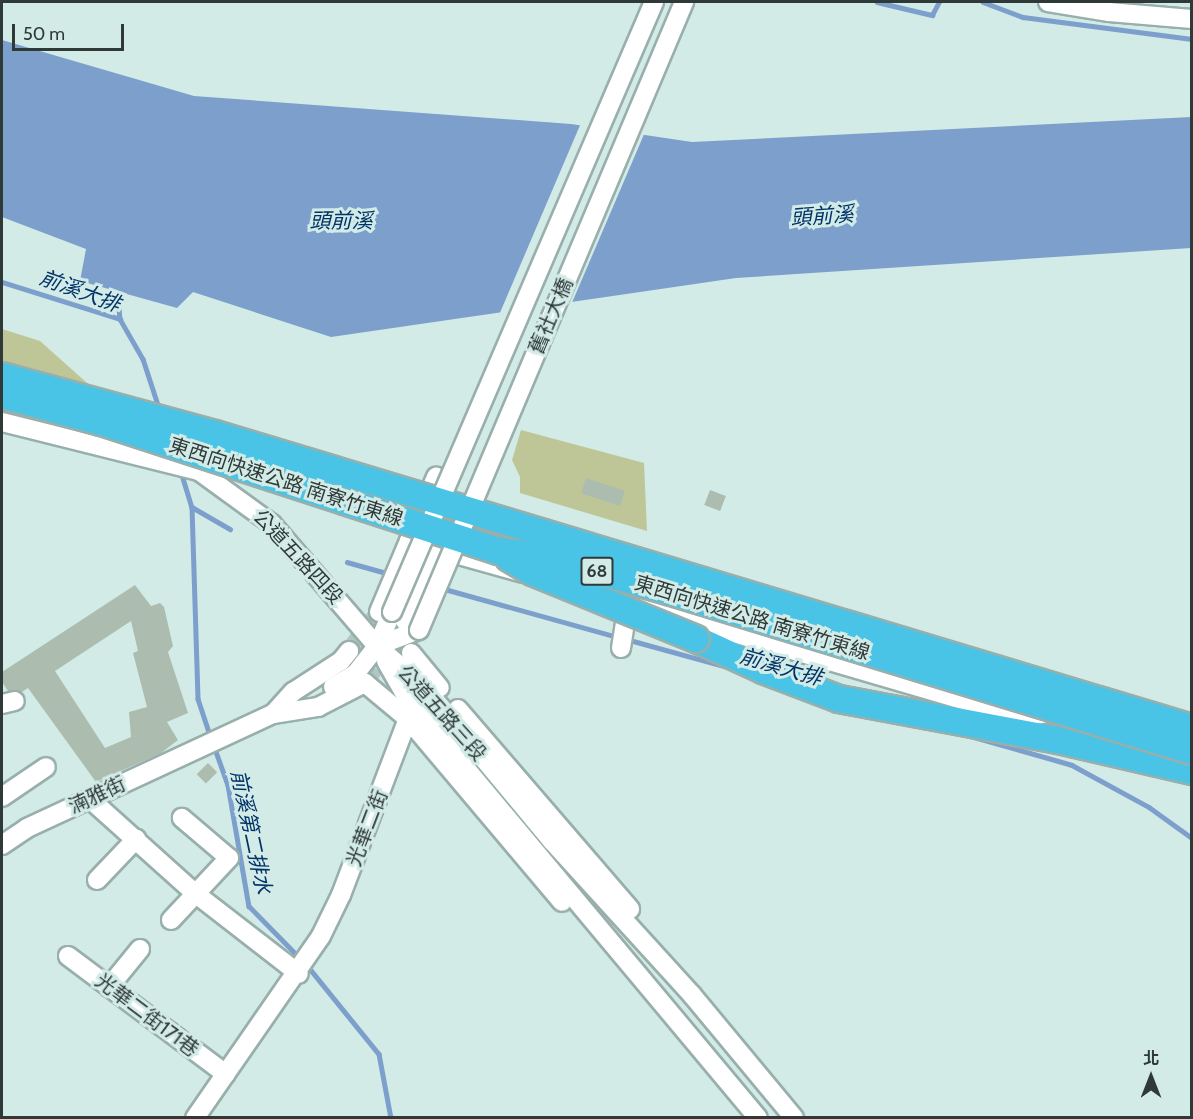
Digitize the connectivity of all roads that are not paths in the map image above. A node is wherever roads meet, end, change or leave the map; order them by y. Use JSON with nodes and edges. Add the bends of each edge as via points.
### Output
{"nodes":[{"id":1,"x":654,"y":2,"type":"edge"},
{"id":2,"x":684,"y":2,"type":"edge"},
{"id":3,"x":1048,"y":2,"type":"edge"},
{"id":4,"x":1191,"y":19,"type":"edge"},
{"id":5,"x":2,"y":376,"type":"edge"},
{"id":6,"x":2,"y":395,"type":"edge"},
{"id":7,"x":2,"y":422,"type":"edge"},
{"id":8,"x":436,"y":477,"type":"dead end"},
{"id":9,"x":409,"y":541,"type":"junction"},
{"id":10,"x":437,"y":548,"type":"junction"},
{"id":11,"x":499,"y":551,"type":"junction"},
{"id":12,"x":584,"y":590,"type":"junction"},
{"id":13,"x":675,"y":616,"type":"junction"},
{"id":14,"x":626,"y":617,"type":"junction"},
{"id":15,"x":399,"y":619,"type":"junction"},
{"id":16,"x":377,"y":646,"type":"junction"},
{"id":17,"x":621,"y":648,"type":"dead end"},
{"id":18,"x":349,"y":651,"type":"tunnel mouth"},
{"id":19,"x":411,"y":653,"type":"dead end"},
{"id":20,"x":273,"y":714,"type":"junction"},
{"id":21,"x":408,"y":719,"type":"junction"},
{"id":22,"x":1191,"y":728,"type":"edge"},
{"id":23,"x":1191,"y":746,"type":"edge"},
{"id":24,"x":1185,"y":763,"type":"edge"},
{"id":25,"x":46,"y":767,"type":"dead end"},
{"id":26,"x":2,"y":797,"type":"edge"},
{"id":27,"x":90,"y":798,"type":"junction"},
{"id":28,"x":182,"y":818,"type":"dead end"},
{"id":29,"x":136,"y":839,"type":"junction"},
{"id":30,"x":3,"y":841,"type":"edge"},
{"id":31,"x":97,"y":880,"type":"dead end"},
{"id":32,"x":196,"y":894,"type":"junction"},
{"id":33,"x":171,"y":920,"type":"dead end"},
{"id":34,"x":140,"y":949,"type":"dead end"},
{"id":35,"x":68,"y":956,"type":"dead end"},
{"id":36,"x":298,"y":974,"type":"junction"},
{"id":37,"x":109,"y":987,"type":"junction"},
{"id":38,"x":692,"y":995,"type":"junction"},
{"id":39,"x":666,"y":1008,"type":"junction"},
{"id":40,"x":226,"y":1074,"type":"junction"},
{"id":41,"x":195,"y":1118,"type":"edge"},
{"id":42,"x":758,"y":1118,"type":"edge"},
{"id":43,"x":794,"y":1118,"type":"edge"}],
"edges":[{"from":1,"to":15,"type":"street","name":"舊社大橋","bridge":true},
{"from":2,"to":15,"type":"street","name":"舊社大橋","bridge":true},
{"from":3,"to":4,"type":"street"},
{"from":5,"to":22,"type":"highway","name":"東西向快速公路 南寮竹東線","number":"68","bridge":true,"via":[[215,434]]},
{"from":6,"to":11,"type":"highway","name":"東西向快速公路 南寮竹東線","number":"68","bridge":true,"via":[[101,422]]},
{"from":7,"to":16,"type":"street","name":"公道五路四段","via":[[199,471],[272,524]]},
{"from":8,"to":9,"type":"street"},
{"from":9,"to":10,"type":"street"},
{"from":9,"to":15,"type":"street","via":[[392,586]]},
{"from":10,"to":12,"type":"street"},
{"from":10,"to":15,"type":"street","via":[[416,597]]},
{"from":11,"to":24,"type":"highway","name":"東西向快速公路 南寮竹東線","number":"68","bridge":true,"via":[[551,558],[668,591]]},
{"from":11,"to":24,"type":"highway","bridge":true,"via":[[532,572],[839,699]]},
{"from":12,"to":13,"type":"street"},
{"from":12,"to":14,"type":"street"},
{"from":13,"to":14,"type":"street"},
{"from":13,"to":23,"type":"street","via":[[1022,717],[1069,709]]},
{"from":14,"to":17,"type":"street"},
{"from":15,"to":16,"type":"street"},
{"from":15,"to":16,"type":"street"},
{"from":16,"to":20,"type":"street","via":[[356,673]]},
{"from":16,"to":38,"type":"street","name":"公道五路三段","via":[[424,687],[552,841]]},
{"from":16,"to":39,"type":"street","name":"公道五路三段","via":[[407,698]]},
{"from":18,"to":20,"type":"street","via":[[341,661],[293,692]]},
{"from":19,"to":38,"type":"street","name":"公道五路三段","via":[[652,935]]},
{"from":20,"to":21,"type":"street","name":"公道五路三段","via":[[318,707],[365,682]]},
{"from":20,"to":27,"type":"street","name":"湳雅街"},
{"from":21,"to":36,"type":"street","name":"光華二街","via":[[341,895]]},
{"from":21,"to":39,"type":"street","name":"公道五路三段","via":[[613,962]]},
{"from":25,"to":26,"type":"street"},
{"from":27,"to":29,"type":"street"},
{"from":27,"to":30,"type":"street","name":"湳雅街"},
{"from":28,"to":32,"type":"street","via":[[229,858]]},
{"from":29,"to":31,"type":"street"},
{"from":29,"to":32,"type":"street"},
{"from":32,"to":33,"type":"street"},
{"from":32,"to":36,"type":"street"},
{"from":34,"to":37,"type":"street"},
{"from":35,"to":37,"type":"street","name":"光華二街171巷"},
{"from":36,"to":40,"type":"street"},
{"from":37,"to":40,"type":"street","name":"光華二街171巷"},
{"from":38,"to":43,"type":"street","name":"公道五路三段"},
{"from":39,"to":42,"type":"street","name":"公道五路三段"},
{"from":40,"to":41,"type":"street"}]}
